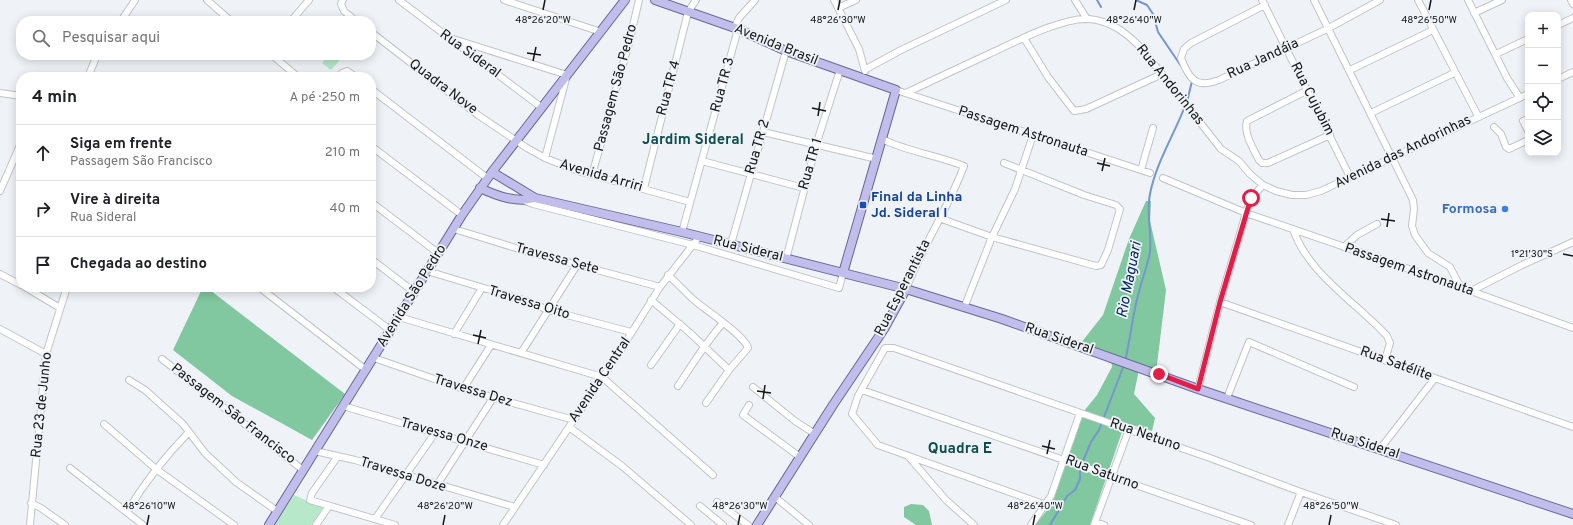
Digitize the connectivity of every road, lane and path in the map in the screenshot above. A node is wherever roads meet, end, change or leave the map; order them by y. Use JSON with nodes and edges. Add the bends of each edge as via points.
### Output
{"nodes":[{"id":1,"x":135,"y":0,"type":"edge"},
{"id":2,"x":207,"y":0,"type":"edge"},
{"id":3,"x":309,"y":0,"type":"edge"},
{"id":4,"x":343,"y":0,"type":"edge"},
{"id":5,"x":399,"y":0,"type":"edge"},
{"id":6,"x":504,"y":0,"type":"edge"},
{"id":7,"x":625,"y":0,"type":"edge"},
{"id":8,"x":639,"y":0,"type":"edge"},
{"id":9,"x":655,"y":0,"type":"edge"},
{"id":10,"x":696,"y":0,"type":"edge"},
{"id":11,"x":755,"y":0,"type":"edge"},
{"id":12,"x":834,"y":0,"type":"edge"},
{"id":13,"x":856,"y":0,"type":"edge"},
{"id":14,"x":1006,"y":0,"type":"edge"},
{"id":15,"x":1075,"y":0,"type":"edge"},
{"id":16,"x":1314,"y":0,"type":"edge"},
{"id":17,"x":1380,"y":0,"type":"edge"},
{"id":18,"x":1418,"y":0,"type":"edge"},
{"id":19,"x":1468,"y":0,"type":"edge"},
{"id":20,"x":1502,"y":0,"type":"edge"},
{"id":21,"x":1571,"y":0,"type":"edge"},
{"id":22,"x":1263,"y":3,"type":"edge"},
{"id":23,"x":1573,"y":4,"type":"edge"},
{"id":24,"x":838,"y":8,"type":"junction"},
{"id":25,"x":688,"y":12,"type":"junction"},
{"id":26,"x":1474,"y":13,"type":"junction"},
{"id":27,"x":124,"y":16,"type":"edge"},
{"id":28,"x":225,"y":16,"type":"edge"},
{"id":29,"x":296,"y":16,"type":"edge"},
{"id":30,"x":350,"y":16,"type":"edge"},
{"id":31,"x":1573,"y":18,"type":"edge"},
{"id":32,"x":1087,"y":19,"type":"junction"},
{"id":33,"x":1561,"y":24,"type":"edge"},
{"id":34,"x":736,"y":29,"type":"junction"},
{"id":35,"x":1327,"y":29,"type":"junction"},
{"id":36,"x":1433,"y":30,"type":"junction"},
{"id":37,"x":601,"y":32,"type":"junction"},
{"id":38,"x":376,"y":36,"type":"edge"},
{"id":39,"x":447,"y":37,"type":"junction"},
{"id":40,"x":1024,"y":38,"type":"junction"},
{"id":41,"x":1525,"y":40,"type":"edge"},
{"id":42,"x":1286,"y":48,"type":"junction"},
{"id":43,"x":786,"y":51,"type":"junction"},
{"id":44,"x":1496,"y":54,"type":"junction"},
{"id":45,"x":95,"y":60,"type":"edge"},
{"id":46,"x":278,"y":60,"type":"edge"},
{"id":47,"x":866,"y":69,"type":"junction"},
{"id":48,"x":840,"y":70,"type":"junction"},
{"id":49,"x":1350,"y":70,"type":"junction"},
{"id":50,"x":90,"y":72,"type":"edge"},
{"id":51,"x":292,"y":72,"type":"edge"},
{"id":52,"x":1573,"y":72,"type":"edge"},
{"id":53,"x":1454,"y":73,"type":"junction"},
{"id":54,"x":1162,"y":74,"type":"junction"},
{"id":55,"x":567,"y":75,"type":"junction"},
{"id":56,"x":863,"y":78,"type":"junction"},
{"id":57,"x":1561,"y":78,"type":"edge"},
{"id":58,"x":896,"y":90,"type":"junction"},
{"id":59,"x":1308,"y":90,"type":"junction"},
{"id":60,"x":0,"y":93,"type":"edge"},
{"id":61,"x":376,"y":93,"type":"edge"},
{"id":62,"x":906,"y":93,"type":"junction"},
{"id":63,"x":16,"y":95,"type":"edge"},
{"id":64,"x":1525,"y":96,"type":"edge"},
{"id":65,"x":1520,"y":98,"type":"junction"},
{"id":66,"x":541,"y":108,"type":"junction"},
{"id":67,"x":1371,"y":113,"type":"junction"},
{"id":68,"x":1478,"y":116,"type":"junction"},
{"id":69,"x":1494,"y":127,"type":"dead end"},
{"id":70,"x":1153,"y":128,"type":"dead end"},
{"id":71,"x":763,"y":132,"type":"junction"},
{"id":72,"x":1033,"y":135,"type":"junction"},
{"id":73,"x":1330,"y":135,"type":"junction"},
{"id":74,"x":882,"y":139,"type":"junction"},
{"id":75,"x":516,"y":141,"type":"junction"},
{"id":76,"x":1525,"y":141,"type":"edge"},
{"id":77,"x":816,"y":145,"type":"junction"},
{"id":78,"x":376,"y":150,"type":"edge"},
{"id":79,"x":16,"y":154,"type":"edge"},
{"id":80,"x":1393,"y":157,"type":"junction"},
{"id":81,"x":545,"y":158,"type":"junction"},
{"id":82,"x":877,"y":159,"type":"junction"},
{"id":83,"x":702,"y":161,"type":"junction"},
{"id":84,"x":1004,"y":163,"type":"dead end"},
{"id":85,"x":1022,"y":170,"type":"junction"},
{"id":86,"x":1141,"y":170,"type":"junction"},
{"id":87,"x":1150,"y":173,"type":"dead end"},
{"id":88,"x":750,"y":174,"type":"junction"},
{"id":89,"x":490,"y":175,"type":"junction"},
{"id":90,"x":592,"y":175,"type":"junction"},
{"id":91,"x":1350,"y":177,"type":"junction"},
{"id":92,"x":1163,"y":178,"type":"dead end"},
{"id":93,"x":1263,"y":185,"type":"junction"},
{"id":94,"x":480,"y":188,"type":"junction"},
{"id":95,"x":644,"y":188,"type":"junction"},
{"id":96,"x":804,"y":188,"type":"junction"},
{"id":97,"x":0,"y":191,"type":"edge"},
{"id":98,"x":535,"y":198,"type":"junction"},
{"id":99,"x":525,"y":201,"type":"junction"},
{"id":100,"x":690,"y":202,"type":"junction"},
{"id":101,"x":376,"y":206,"type":"edge"},
{"id":102,"x":1246,"y":213,"type":"junction"},
{"id":103,"x":462,"y":215,"type":"junction"},
{"id":104,"x":939,"y":218,"type":"junction"},
{"id":105,"x":1377,"y":224,"type":"dead end"},
{"id":106,"x":454,"y":229,"type":"junction"},
{"id":107,"x":1293,"y":229,"type":"junction"},
{"id":108,"x":682,"y":232,"type":"junction"},
{"id":109,"x":699,"y":237,"type":"junction"},
{"id":110,"x":992,"y":237,"type":"junction"},
{"id":111,"x":1573,"y":242,"type":"edge"},
{"id":112,"x":731,"y":244,"type":"junction"},
{"id":113,"x":693,"y":245,"type":"junction"},
{"id":114,"x":1344,"y":247,"type":"junction"},
{"id":115,"x":438,"y":253,"type":"junction"},
{"id":116,"x":786,"y":259,"type":"junction"},
{"id":117,"x":376,"y":263,"type":"edge"},
{"id":118,"x":577,"y":265,"type":"junction"},
{"id":119,"x":428,"y":271,"type":"junction"},
{"id":120,"x":843,"y":273,"type":"junction"},
{"id":121,"x":0,"y":274,"type":"edge"},
{"id":122,"x":668,"y":275,"type":"junction"},
{"id":123,"x":16,"y":282,"type":"edge"},
{"id":124,"x":660,"y":287,"type":"junction"},
{"id":125,"x":482,"y":288,"type":"junction"},
{"id":126,"x":1462,"y":288,"type":"junction"},
{"id":127,"x":906,"y":289,"type":"junction"},
{"id":128,"x":1471,"y":291,"type":"junction"},
{"id":129,"x":33,"y":292,"type":"edge"},
{"id":130,"x":65,"y":292,"type":"edge"},
{"id":131,"x":265,"y":292,"type":"edge"},
{"id":132,"x":340,"y":292,"type":"edge"},
{"id":133,"x":414,"y":292,"type":"junction"},
{"id":134,"x":651,"y":300,"type":"junction"},
{"id":135,"x":1220,"y":302,"type":"junction"},
{"id":136,"x":60,"y":308,"type":"junction"},
{"id":137,"x":964,"y":308,"type":"junction"},
{"id":138,"x":548,"y":310,"type":"junction"},
{"id":139,"x":399,"y":317,"type":"junction"},
{"id":140,"x":723,"y":323,"type":"junction"},
{"id":141,"x":680,"y":324,"type":"junction"},
{"id":142,"x":1573,"y":328,"type":"edge"},
{"id":143,"x":0,"y":329,"type":"edge"},
{"id":144,"x":390,"y":330,"type":"junction"},
{"id":145,"x":631,"y":332,"type":"junction"},
{"id":146,"x":454,"y":334,"type":"junction"},
{"id":147,"x":491,"y":345,"type":"junction"},
{"id":148,"x":705,"y":348,"type":"junction"},
{"id":149,"x":521,"y":353,"type":"junction"},
{"id":150,"x":46,"y":354,"type":"junction"},
{"id":151,"x":162,"y":358,"type":"dead end"},
{"id":152,"x":374,"y":358,"type":"junction"},
{"id":153,"x":1385,"y":360,"type":"junction"},
{"id":154,"x":651,"y":365,"type":"dead end"},
{"id":155,"x":366,"y":370,"type":"junction"},
{"id":156,"x":729,"y":370,"type":"junction"},
{"id":157,"x":602,"y":377,"type":"junction"},
{"id":158,"x":1435,"y":378,"type":"junction"},
{"id":159,"x":129,"y":380,"type":"dead end"},
{"id":160,"x":678,"y":386,"type":"dead end"},
{"id":161,"x":753,"y":387,"type":"dead end"},
{"id":162,"x":1354,"y":387,"type":"dead end"},
{"id":163,"x":463,"y":389,"type":"junction"},
{"id":164,"x":1198,"y":389,"type":"junction"},
{"id":165,"x":862,"y":390,"type":"junction"},
{"id":166,"x":493,"y":398,"type":"junction"},
{"id":167,"x":1227,"y":398,"type":"junction"},
{"id":168,"x":706,"y":403,"type":"dead end"},
{"id":169,"x":749,"y":405,"type":"dead end"},
{"id":170,"x":343,"y":406,"type":"junction"},
{"id":171,"x":1080,"y":413,"type":"junction"},
{"id":172,"x":574,"y":420,"type":"junction"},
{"id":173,"x":104,"y":424,"type":"dead end"},
{"id":174,"x":568,"y":427,"type":"junction"},
{"id":175,"x":1573,"y":427,"type":"edge"},
{"id":176,"x":1129,"y":429,"type":"junction"},
{"id":177,"x":189,"y":432,"type":"junction"},
{"id":178,"x":435,"y":433,"type":"junction"},
{"id":179,"x":815,"y":434,"type":"junction"},
{"id":180,"x":465,"y":441,"type":"junction"},
{"id":181,"x":1380,"y":449,"type":"junction"},
{"id":182,"x":315,"y":451,"type":"junction"},
{"id":183,"x":907,"y":455,"type":"junction"},
{"id":184,"x":338,"y":456,"type":"junction"},
{"id":185,"x":800,"y":457,"type":"junction"},
{"id":186,"x":1064,"y":459,"type":"junction"},
{"id":187,"x":544,"y":465,"type":"junction"},
{"id":188,"x":70,"y":468,"type":"dead end"},
{"id":189,"x":156,"y":469,"type":"junction"},
{"id":190,"x":303,"y":470,"type":"junction"},
{"id":191,"x":713,"y":474,"type":"dead end"},
{"id":192,"x":406,"y":476,"type":"junction"},
{"id":193,"x":1111,"y":476,"type":"junction"},
{"id":194,"x":437,"y":485,"type":"junction"},
{"id":195,"x":1300,"y":492,"type":"junction"},
{"id":196,"x":775,"y":497,"type":"junction"},
{"id":197,"x":717,"y":502,"type":"dead end"},
{"id":198,"x":31,"y":503,"type":"junction"},
{"id":199,"x":1046,"y":504,"type":"junction"},
{"id":200,"x":329,"y":506,"type":"junction"},
{"id":201,"x":700,"y":506,"type":"dead end"},
{"id":202,"x":515,"y":507,"type":"junction"},
{"id":203,"x":277,"y":511,"type":"junction"},
{"id":204,"x":127,"y":512,"type":"junction"},
{"id":205,"x":1573,"y":514,"type":"edge"},
{"id":206,"x":375,"y":519,"type":"junction"},
{"id":207,"x":1094,"y":523,"type":"edge"},
{"id":208,"x":30,"y":525,"type":"edge"},
{"id":209,"x":65,"y":525,"type":"edge"},
{"id":210,"x":143,"y":525,"type":"edge"},
{"id":211,"x":234,"y":525,"type":"edge"},
{"id":212,"x":269,"y":525,"type":"edge"},
{"id":213,"x":316,"y":525,"type":"edge"},
{"id":214,"x":394,"y":525,"type":"edge"},
{"id":215,"x":503,"y":525,"type":"edge"},
{"id":216,"x":691,"y":525,"type":"edge"},
{"id":217,"x":723,"y":525,"type":"edge"},
{"id":218,"x":748,"y":525,"type":"edge"},
{"id":219,"x":757,"y":525,"type":"edge"},
{"id":220,"x":809,"y":525,"type":"edge"},
{"id":221,"x":974,"y":525,"type":"edge"},
{"id":222,"x":1031,"y":525,"type":"edge"},
{"id":223,"x":1104,"y":525,"type":"edge"},
{"id":224,"x":1251,"y":525,"type":"edge"},
{"id":225,"x":1288,"y":525,"type":"edge"},
{"id":226,"x":1396,"y":525,"type":"edge"}],
"edges":[{"from":1,"to":27,"type":"street"},
{"from":2,"to":28,"type":"street"},
{"from":3,"to":29,"type":"street"},
{"from":4,"to":30,"type":"street","via":[[342,9]]},
{"from":5,"to":39,"type":"street","name":"Rua Sideral"},
{"from":6,"to":37,"type":"street"},
{"from":7,"to":37,"type":"main road","name":"Avenida São Pedro"},
{"from":8,"to":90,"type":"street","name":"Passagem São Pedro"},
{"from":9,"to":25,"type":"main road","name":"Avenida Brasil"},
{"from":10,"to":25,"type":"street","name":"Rua TR 4"},
{"from":11,"to":34,"type":"street","name":"Rua TR 3","via":[[740,18]]},
{"from":12,"to":24,"type":"street"},
{"from":13,"to":24,"type":"street"},
{"from":14,"to":47,"type":"street"},
{"from":15,"to":32,"type":"street"},
{"from":16,"to":35,"type":"street"},
{"from":17,"to":35,"type":"street","name":"Rua Jandáia"},
{"from":18,"to":36,"type":"street"},
{"from":19,"to":26,"type":"street"},
{"from":20,"to":26,"type":"street"},
{"from":21,"to":23,"type":"street"},
{"from":22,"to":42,"type":"street","name":"Rua Cujubim"},
{"from":22,"to":42,"type":"street","name":"Rua Jandáia","via":[[1187,46],[1181,58],[1195,80],[1201,84],[1219,80]]},
{"from":24,"to":47,"type":"street"},
{"from":25,"to":34,"type":"main road","name":"Avenida Brasil"},
{"from":25,"to":95,"type":"street","name":"Rua TR 4"},
{"from":26,"to":44,"type":"street"},
{"from":31,"to":33,"type":"street"},
{"from":32,"to":40,"type":"street","name":"Rua Andorinhas","via":[[1065,22]]},
{"from":32,"to":54,"type":"street","name":"Rua Andorinhas","via":[[1125,32]]},
{"from":34,"to":43,"type":"main road","name":"Avenida Brasil"},
{"from":34,"to":83,"type":"street","name":"Rua TR 3"},
{"from":35,"to":42,"type":"street","name":"Rua Jandáia"},
{"from":35,"to":49,"type":"street"},
{"from":36,"to":49,"type":"street"},
{"from":36,"to":53,"type":"street"},
{"from":37,"to":55,"type":"main road","name":"Avenida São Pedro"},
{"from":38,"to":75,"type":"street","name":"Quadra Nove","via":[[478,115]]},
{"from":39,"to":55,"type":"street"},
{"from":39,"to":66,"type":"street","name":"Rua Sideral"},
{"from":40,"to":54,"type":"street","via":[[1048,77],[1074,111],[1082,111]]},
{"from":40,"to":62,"type":"street","name":"Rua Andorinhas"},
{"from":41,"to":44,"type":"street"},
{"from":42,"to":59,"type":"street","name":"Rua Cujubim"},
{"from":43,"to":48,"type":"main road","name":"Avenida Brasil"},
{"from":43,"to":71,"type":"street","name":"Rua TR 2"},
{"from":44,"to":65,"type":"street"},
{"from":45,"to":50,"type":"street"},
{"from":46,"to":51,"type":"street"},
{"from":47,"to":56,"type":"street"},
{"from":48,"to":56,"type":"main road","name":"Avenida Brasil"},
{"from":48,"to":77,"type":"street","name":"Rua TR 1"},
{"from":49,"to":67,"type":"street"},
{"from":52,"to":57,"type":"street"},
{"from":53,"to":67,"type":"street"},
{"from":53,"to":68,"type":"street"},
{"from":54,"to":93,"type":"street","name":"Rua Andorinhas","via":[[1221,149],[1239,161]]},
{"from":55,"to":66,"type":"main road","name":"Avenida São Pedro"},
{"from":55,"to":81,"type":"street","name":"Avenida São Pedro"},
{"from":56,"to":58,"type":"main road","name":"Avenida Brasil"},
{"from":58,"to":62,"type":"street","name":"Passagem Astronauta"},
{"from":58,"to":74,"type":"main road"},
{"from":59,"to":73,"type":"street","name":"Rua Cujubim"},
{"from":59,"to":73,"type":"street","via":[[1249,120],[1245,127],[1262,163]]},
{"from":60,"to":63,"type":"street"},
{"from":61,"to":89,"type":"street"},
{"from":62,"to":72,"type":"street","name":"Passagem Astronauta"},
{"from":64,"to":65,"type":"street","name":"Avenida das Andorinhas"},
{"from":65,"to":68,"type":"street","name":"Avenida das Andorinhas"},
{"from":66,"to":75,"type":"main road","name":"Avenida São Pedro"},
{"from":67,"to":80,"type":"street"},
{"from":68,"to":80,"type":"street","name":"Avenida das Andorinhas"},
{"from":69,"to":76,"type":"street","via":[[1509,149]]},
{"from":70,"to":86,"type":"street"},
{"from":71,"to":77,"type":"street"},
{"from":71,"to":88,"type":"street","name":"Rua TR 2"},
{"from":72,"to":85,"type":"street"},
{"from":72,"to":86,"type":"street","name":"Passagem Astronauta"},
{"from":73,"to":91,"type":"street","name":"Rua Cujubim"},
{"from":74,"to":82,"type":"main road"},
{"from":74,"to":104,"type":"street","name":"Rua Esperantista","via":[[964,166]]},
{"from":75,"to":81,"type":"street","name":"Avenida Arriri"},
{"from":75,"to":89,"type":"main road","name":"Avenida São Pedro"},
{"from":77,"to":82,"type":"street"},
{"from":77,"to":96,"type":"street","name":"Rua TR 1"},
{"from":78,"to":103,"type":"street"},
{"from":79,"to":97,"type":"street"},
{"from":80,"to":91,"type":"street","name":"Avenida das Andorinhas"},
{"from":80,"to":126,"type":"street","via":[[1413,200],[1412,226],[1415,235],[1428,253],[1450,267]]},
{"from":81,"to":90,"type":"street","name":"Avenida Arriri"},
{"from":82,"to":120,"type":"main road"},
{"from":83,"to":88,"type":"street"},
{"from":83,"to":100,"type":"street","name":"Rua TR 3"},
{"from":84,"to":85,"type":"street"},
{"from":85,"to":110,"type":"street","via":[[1016,189]]},
{"from":85,"to":110,"type":"street","via":[[1116,205],[1120,211],[1103,262],[1096,266]]},
{"from":86,"to":87,"type":"street","name":"Passagem Astronauta"},
{"from":88,"to":96,"type":"street"},
{"from":88,"to":112,"type":"street","name":"Rua TR 2"},
{"from":89,"to":94,"type":"main road","name":"Avenida São Pedro"},
{"from":89,"to":98,"type":"main road","name":"Rua Sideral"},
{"from":90,"to":95,"type":"street","name":"Avenida Arriri"},
{"from":91,"to":93,"type":"street","name":"Avenida das Andorinhas","via":[[1313,194],[1292,195]]},
{"from":92,"to":102,"type":"street","name":"Passagem Astronauta"},
{"from":93,"to":102,"type":"street","via":[[1251,198]]},
{"from":94,"to":99,"type":"main road","name":"Rua Sideral","via":[[501,197]]},
{"from":94,"to":103,"type":"main road","name":"Avenida São Pedro"},
{"from":95,"to":100,"type":"street","name":"Avenida Arriri"},
{"from":96,"to":116,"type":"street","name":"Rua TR 1"},
{"from":98,"to":99,"type":"main road","name":"Rua Sideral"},
{"from":98,"to":108,"type":"main road","name":"Rua Sideral"},
{"from":99,"to":113,"type":"street"},
{"from":100,"to":108,"type":"street","name":"Rua TR 3"},
{"from":101,"to":115,"type":"street"},
{"from":102,"to":107,"type":"street","name":"Passagem Astronauta"},
{"from":102,"to":135,"type":"street"},
{"from":103,"to":106,"type":"main road","name":"Avenida São Pedro"},
{"from":104,"to":110,"type":"street"},
{"from":104,"to":127,"type":"street","name":"Rua Esperantista"},
{"from":105,"to":114,"type":"street","via":[[1357,235]]},
{"from":106,"to":115,"type":"main road","name":"Avenida São Pedro"},
{"from":106,"to":118,"type":"street","name":"Travessa Sete"},
{"from":107,"to":114,"type":"street","name":"Passagem Astronauta"},
{"from":107,"to":153,"type":"street","via":[[1301,245],[1323,274],[1387,336],[1390,343]]},
{"from":108,"to":109,"type":"main road","name":"Rua Sideral"},
{"from":109,"to":112,"type":"main road","name":"Rua Sideral"},
{"from":109,"to":113,"type":"street","name":"Avenida Central"},
{"from":110,"to":137,"type":"street"},
{"from":111,"to":128,"type":"street"},
{"from":112,"to":116,"type":"main road","name":"Rua Sideral"},
{"from":113,"to":120,"type":"street","via":[[839,288]]},
{"from":113,"to":122,"type":"street","name":"Avenida Central"},
{"from":114,"to":126,"type":"street","name":"Passagem Astronauta"},
{"from":115,"to":119,"type":"main road","name":"Avenida São Pedro"},
{"from":116,"to":120,"type":"main road","name":"Rua Sideral"},
{"from":117,"to":133,"type":"street"},
{"from":118,"to":124,"type":"street","name":"Travessa Sete"},
{"from":118,"to":138,"type":"street"},
{"from":119,"to":125,"type":"street","name":"Travessa Oito"},
{"from":119,"to":133,"type":"main road","name":"Avenida São Pedro"},
{"from":120,"to":127,"type":"main road","name":"Rua Sideral"},
{"from":121,"to":123,"type":"street"},
{"from":122,"to":124,"type":"street","name":"Avenida Central"},
{"from":122,"to":140,"type":"street"},
{"from":124,"to":134,"type":"street","name":"Avenida Central"},
{"from":125,"to":138,"type":"street","name":"Travessa Oito"},
{"from":125,"to":146,"type":"street"},
{"from":126,"to":128,"type":"street","name":"Passagem Astronauta"},
{"from":127,"to":137,"type":"main road","name":"Rua Sideral"},
{"from":127,"to":179,"type":"main road","name":"Rua Esperantista","via":[[884,329]]},
{"from":128,"to":142,"type":"street","name":"Passagem Astronauta"},
{"from":129,"to":136,"type":"street"},
{"from":130,"to":136,"type":"street","name":"Rua 23 de Junho"},
{"from":131,"to":155,"type":"street"},
{"from":132,"to":144,"type":"street"},
{"from":133,"to":139,"type":"main road","name":"Avenida São Pedro"},
{"from":134,"to":141,"type":"street"},
{"from":134,"to":145,"type":"street","name":"Avenida Central"},
{"from":135,"to":153,"type":"street","name":"Rua Satélite"},
{"from":135,"to":164,"type":"street"},
{"from":136,"to":150,"type":"street","name":"Rua 23 de Junho"},
{"from":137,"to":164,"type":"main road","name":"Rua Sideral","via":[[1002,319]]},
{"from":138,"to":145,"type":"street","name":"Travessa Oito"},
{"from":138,"to":149,"type":"street"},
{"from":139,"to":144,"type":"main road","name":"Avenida São Pedro"},
{"from":139,"to":146,"type":"street"},
{"from":140,"to":148,"type":"street","via":[[708,340]]},
{"from":140,"to":156,"type":"street","via":[[748,346]]},
{"from":141,"to":148,"type":"street"},
{"from":141,"to":154,"type":"street"},
{"from":143,"to":150,"type":"street"},
{"from":144,"to":152,"type":"main road","name":"Avenida São Pedro"},
{"from":145,"to":157,"type":"street","name":"Avenida Central"},
{"from":146,"to":147,"type":"street"},
{"from":147,"to":149,"type":"street"},
{"from":147,"to":163,"type":"street"},
{"from":148,"to":156,"type":"street"},
{"from":148,"to":160,"type":"street"},
{"from":149,"to":157,"type":"street"},
{"from":150,"to":198,"type":"street","name":"Rua 23 de Junho"},
{"from":151,"to":190,"type":"street","name":"Passagem São Francisco"},
{"from":152,"to":155,"type":"main road","name":"Avenida São Pedro"},
{"from":152,"to":163,"type":"street","name":"Travessa Dez"},
{"from":153,"to":158,"type":"street","name":"Rua Satélite"},
{"from":155,"to":170,"type":"main road","name":"Avenida São Pedro"},
{"from":156,"to":168,"type":"street"},
{"from":157,"to":172,"type":"street","name":"Avenida Central"},
{"from":157,"to":191,"type":"street"},
{"from":158,"to":175,"type":"street","name":"Rua Satélite"},
{"from":158,"to":181,"type":"street"},
{"from":159,"to":177,"type":"street","via":[[145,390]]},
{"from":161,"to":179,"type":"street"},
{"from":162,"to":167,"type":"street","via":[[1249,342]]},
{"from":163,"to":166,"type":"street","name":"Travessa Dez"},
{"from":164,"to":167,"type":"main road","name":"Rua Sideral"},
{"from":165,"to":171,"type":"street","name":"Rua Netuno","via":[[885,348],[894,348]]},
{"from":165,"to":183,"type":"street","via":[[852,414],[878,445]]},
{"from":165,"to":186,"type":"street","name":"Rua Saturno"},
{"from":166,"to":172,"type":"street","name":"Travessa Dez"},
{"from":166,"to":180,"type":"street"},
{"from":167,"to":181,"type":"main road","name":"Rua Sideral"},
{"from":169,"to":185,"type":"street","via":[[743,415]]},
{"from":170,"to":178,"type":"street","name":"Travessa Onze"},
{"from":170,"to":182,"type":"main road","name":"Avenida São Pedro"},
{"from":171,"to":176,"type":"street","name":"Rua Netuno"},
{"from":171,"to":186,"type":"street"},
{"from":172,"to":174,"type":"street","name":"Avenida Central"},
{"from":173,"to":189,"type":"street"},
{"from":174,"to":187,"type":"street","name":"Avenida Central"},
{"from":174,"to":216,"type":"street","via":[[622,466]]},
{"from":176,"to":193,"type":"street"},
{"from":176,"to":195,"type":"street","name":"Rua Netuno"},
{"from":177,"to":189,"type":"street"},
{"from":177,"to":203,"type":"street","via":[[205,453],[232,478]]},
{"from":178,"to":180,"type":"street","name":"Travessa Onze"},
{"from":178,"to":192,"type":"street"},
{"from":179,"to":185,"type":"main road","name":"Rua Esperantista"},
{"from":180,"to":187,"type":"street","name":"Travessa Onze"},
{"from":180,"to":194,"type":"street"},
{"from":181,"to":205,"type":"main road","name":"Rua Sideral"},
{"from":182,"to":184,"type":"street","name":"Travessa Doze"},
{"from":182,"to":190,"type":"main road","name":"Avenida São Pedro"},
{"from":183,"to":199,"type":"street"},
{"from":183,"to":221,"type":"street","via":[[946,500]]},
{"from":184,"to":192,"type":"street","name":"Travessa Doze"},
{"from":184,"to":200,"type":"street","via":[[310,498],[312,502]]},
{"from":185,"to":196,"type":"main road","name":"Rua Esperantista"},
{"from":186,"to":193,"type":"street","name":"Rua Saturno"},
{"from":186,"to":199,"type":"street","via":[[1053,493]]},
{"from":187,"to":202,"type":"street","name":"Avenida Central"},
{"from":188,"to":204,"type":"street"},
{"from":189,"to":204,"type":"street","via":[[139,490]]},
{"from":189,"to":211,"type":"street"},
{"from":190,"to":203,"type":"main road","name":"Avenida São Pedro"},
{"from":192,"to":194,"type":"street","name":"Travessa Doze"},
{"from":192,"to":206,"type":"street"},
{"from":193,"to":207,"type":"street"},
{"from":193,"to":224,"type":"street","name":"Rua Saturno"},
{"from":194,"to":202,"type":"street","name":"Travessa Doze"},
{"from":195,"to":225,"type":"street"},
{"from":195,"to":226,"type":"street","name":"Rua Netuno"},
{"from":196,"to":219,"type":"main road","name":"Rua Esperantista"},
{"from":196,"to":220,"type":"street"},
{"from":197,"to":218,"type":"street"},
{"from":198,"to":208,"type":"street","name":"Rua 23 de Junho"},
{"from":198,"to":209,"type":"street"},
{"from":199,"to":222,"type":"street"},
{"from":200,"to":206,"type":"street"},
{"from":200,"to":213,"type":"street"},
{"from":201,"to":217,"type":"street"},
{"from":202,"to":215,"type":"street","name":"Avenida Central"},
{"from":203,"to":212,"type":"main road","name":"Avenida São Pedro"},
{"from":204,"to":210,"type":"street"},
{"from":206,"to":214,"type":"street"},
{"from":207,"to":223,"type":"street"}]}
